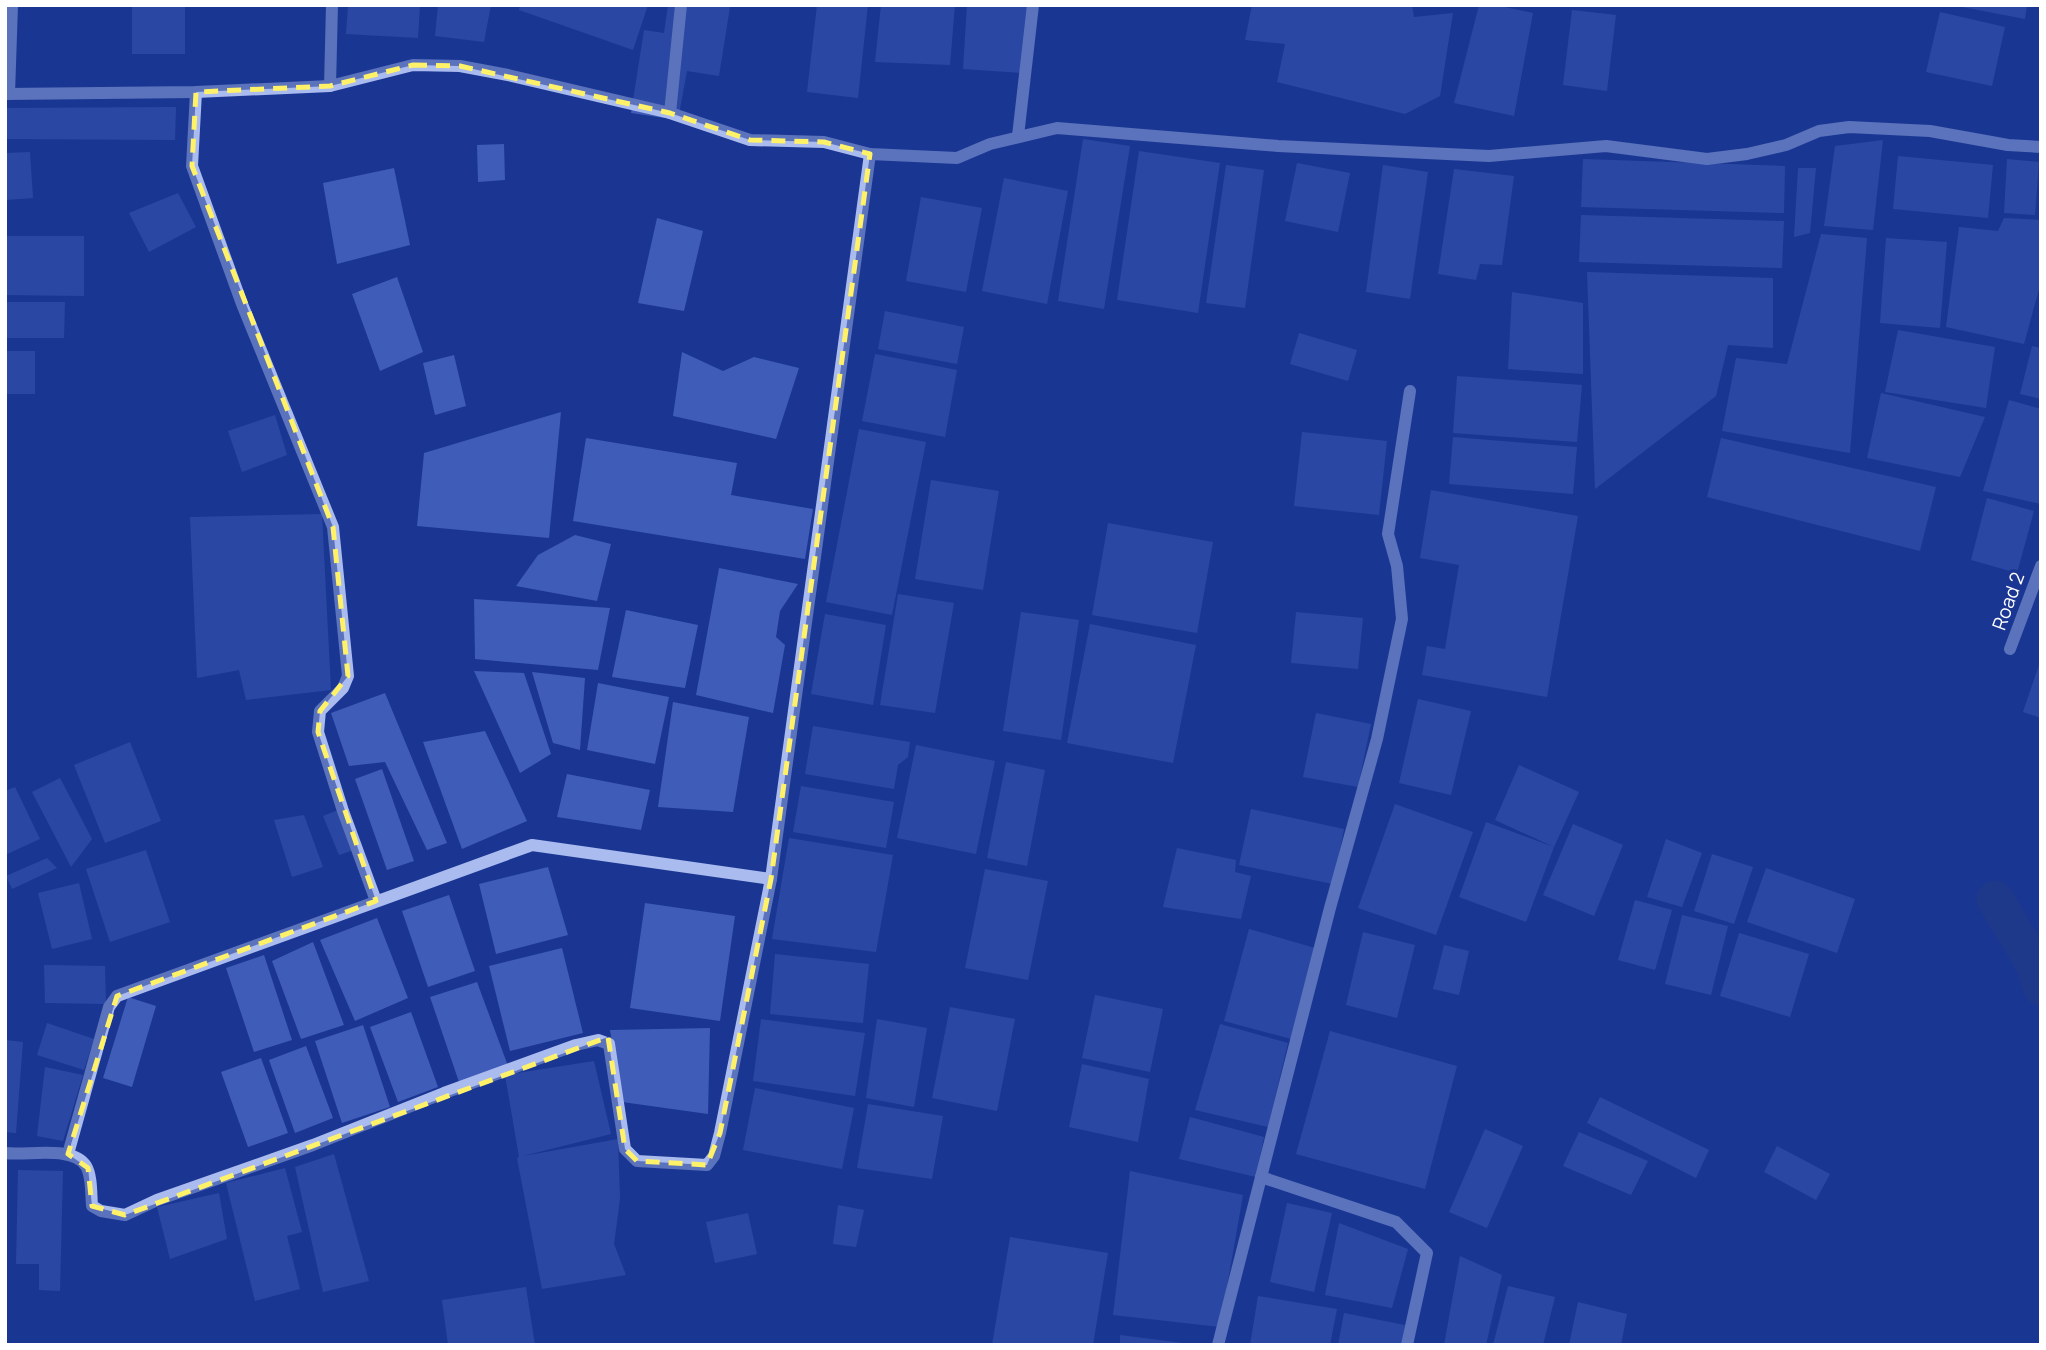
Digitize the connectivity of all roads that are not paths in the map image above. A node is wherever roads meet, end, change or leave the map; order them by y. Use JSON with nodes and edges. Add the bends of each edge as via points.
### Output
{"nodes":[{"id":1,"x":12,"y":5,"type":"edge"},
{"id":2,"x":332,"y":5,"type":"edge"},
{"id":3,"x":681,"y":5,"type":"edge"},
{"id":4,"x":1033,"y":5,"type":"edge"},
{"id":5,"x":330,"y":86,"type":"junction"},
{"id":6,"x":196,"y":92,"type":"junction"},
{"id":7,"x":7,"y":94,"type":"edge"},
{"id":8,"x":670,"y":113,"type":"junction"},
{"id":9,"x":1018,"y":136,"type":"junction"},
{"id":10,"x":2041,"y":147,"type":"edge"},
{"id":11,"x":870,"y":154,"type":"junction"},
{"id":12,"x":1410,"y":391,"type":"dead end"},
{"id":13,"x":2041,"y":566,"type":"edge"},
{"id":14,"x":2010,"y":649,"type":"dead end"},
{"id":15,"x":771,"y":879,"type":"junction"},
{"id":16,"x":376,"y":901,"type":"junction"},
{"id":17,"x":5,"y":1153,"type":"edge"},
{"id":18,"x":68,"y":1154,"type":"junction"},
{"id":19,"x":1261,"y":1177,"type":"junction"},
{"id":20,"x":1218,"y":1345,"type":"edge"},
{"id":21,"x":1407,"y":1345,"type":"edge"}],
"edges":[{"from":1,"to":7,"type":"street"},
{"from":2,"to":5,"type":"street"},
{"from":3,"to":8,"type":"street"},
{"from":4,"to":9,"type":"street"},
{"from":5,"to":6,"type":"street"},
{"from":5,"to":8,"type":"street","via":[[413,65],[460,66]]},
{"from":6,"to":7,"type":"street"},
{"from":6,"to":16,"type":"street","via":[[192,166],[242,304],[333,527],[348,676],[320,711],[318,732]]},
{"from":8,"to":11,"type":"street","via":[[750,140],[824,142]]},
{"from":9,"to":10,"type":"street","via":[[1057,128],[1304,148],[1489,156],[1606,146],[1707,159],[1786,145],[1819,131],[1860,127],[1930,131]]},
{"from":9,"to":11,"type":"street","via":[[957,158]]},
{"from":11,"to":15,"type":"street"},
{"from":12,"to":19,"type":"street","via":[[1388,534],[1397,566],[1402,619],[1377,739]]},
{"from":13,"to":14,"type":"street","name":"Road 2"},
{"from":15,"to":16,"type":"street","via":[[532,845]]},
{"from":15,"to":18,"type":"street","via":[[720,1133],[707,1165],[637,1161],[625,1149],[609,1044],[598,1040],[444,1093],[125,1215],[92,1206],[88,1168]]},
{"from":16,"to":18,"type":"street","via":[[117,996],[109,1007]]},
{"from":17,"to":18,"type":"street"},
{"from":19,"to":20,"type":"street"},
{"from":19,"to":21,"type":"street","via":[[1396,1222],[1427,1253]]}]}
